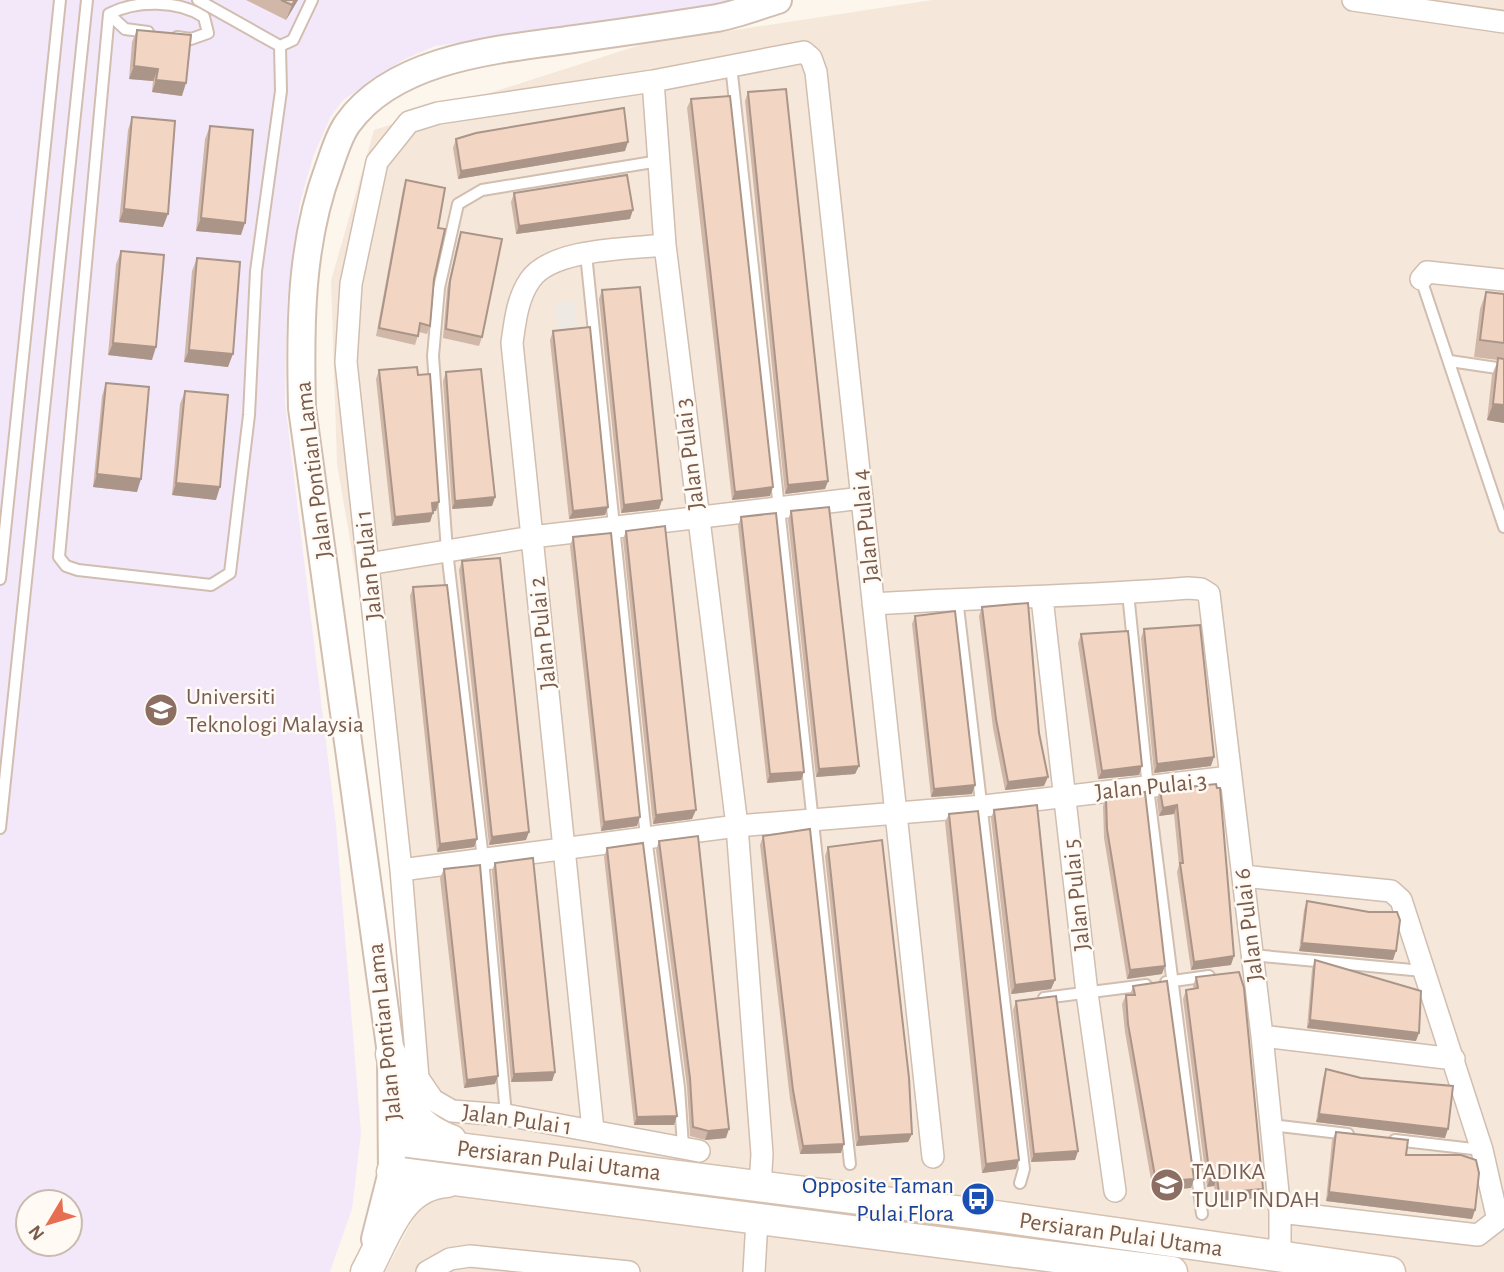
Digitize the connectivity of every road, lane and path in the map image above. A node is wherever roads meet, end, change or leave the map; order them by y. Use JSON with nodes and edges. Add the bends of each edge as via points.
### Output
{"nodes":[{"id":1,"x":60,"y":0,"type":"edge"},
{"id":2,"x":87,"y":0,"type":"edge"},
{"id":3,"x":198,"y":0,"type":"edge"},
{"id":4,"x":312,"y":0,"type":"edge"},
{"id":5,"x":778,"y":0,"type":"edge"},
{"id":6,"x":1353,"y":0,"type":"edge"},
{"id":7,"x":109,"y":14,"type":"junction"},
{"id":8,"x":1504,"y":22,"type":"edge"},
{"id":9,"x":151,"y":33,"type":"edge"},
{"id":10,"x":174,"y":36,"type":"edge"},
{"id":11,"x":280,"y":46,"type":"junction"},
{"id":12,"x":731,"y":65,"type":"junction"},
{"id":13,"x":653,"y":81,"type":"junction"},
{"id":14,"x":659,"y":161,"type":"junction"},
{"id":15,"x":665,"y":245,"type":"junction"},
{"id":16,"x":586,"y":254,"type":"junction"},
{"id":17,"x":1420,"y":279,"type":"joint"},
{"id":18,"x":1504,"y":280,"type":"edge"},
{"id":19,"x":1450,"y":361,"type":"junction"},
{"id":20,"x":1504,"y":369,"type":"edge"},
{"id":21,"x":862,"y":498,"type":"junction"},
{"id":22,"x":781,"y":507,"type":"junction"},
{"id":23,"x":697,"y":517,"type":"junction"},
{"id":24,"x":614,"y":527,"type":"junction"},
{"id":25,"x":1504,"y":527,"type":"edge"},
{"id":26,"x":532,"y":537,"type":"junction"},
{"id":27,"x":447,"y":551,"type":"junction"},
{"id":28,"x":368,"y":564,"type":"junction"},
{"id":29,"x":0,"y":579,"type":"edge"},
{"id":30,"x":1128,"y":593,"type":"junction"},
{"id":31,"x":957,"y":598,"type":"junction"},
{"id":32,"x":1042,"y":598,"type":"junction"},
{"id":33,"x":873,"y":604,"type":"junction"},
{"id":34,"x":1230,"y":777,"type":"junction"},
{"id":35,"x":1148,"y":788,"type":"junction"},
{"id":36,"x":1065,"y":795,"type":"junction"},
{"id":37,"x":984,"y":806,"type":"junction"},
{"id":38,"x":897,"y":813,"type":"junction"},
{"id":39,"x":813,"y":820,"type":"junction"},
{"id":40,"x":737,"y":825,"type":"junction"},
{"id":41,"x":0,"y":828,"type":"edge"},
{"id":42,"x":646,"y":837,"type":"junction"},
{"id":43,"x":564,"y":849,"type":"junction"},
{"id":44,"x":483,"y":859,"type":"junction"},
{"id":45,"x":401,"y":870,"type":"junction"},
{"id":46,"x":1243,"y":876,"type":"junction"},
{"id":47,"x":1248,"y":966,"type":"junction"},
{"id":48,"x":1423,"y":971,"type":"junction"},
{"id":49,"x":1226,"y":974,"type":"edge"},
{"id":50,"x":1171,"y":981,"type":"junction"},
{"id":51,"x":1087,"y":993,"type":"junction"},
{"id":52,"x":1032,"y":999,"type":"edge"},
{"id":53,"x":1018,"y":1001,"type":"edge"},
{"id":54,"x":1004,"y":1003,"type":"junction"},
{"id":55,"x":1262,"y":1036,"type":"junction"},
{"id":56,"x":391,"y":1054,"type":"junction"},
{"id":57,"x":1454,"y":1059,"type":"junction"},
{"id":58,"x":506,"y":1115,"type":"junction"},
{"id":59,"x":1271,"y":1125,"type":"junction"},
{"id":60,"x":593,"y":1130,"type":"junction"},
{"id":61,"x":1363,"y":1136,"type":"edge"},
{"id":62,"x":1377,"y":1137,"type":"edge"},
{"id":63,"x":394,"y":1140,"type":"junction"},
{"id":64,"x":691,"y":1149,"type":"joint"},
{"id":65,"x":1482,"y":1150,"type":"junction"},
{"id":66,"x":481,"y":1151,"type":"junction"},
{"id":67,"x":933,"y":1157,"type":"dead end"},
{"id":68,"x":850,"y":1164,"type":"dead end"},
{"id":69,"x":392,"y":1172,"type":"junction"},
{"id":70,"x":465,"y":1181,"type":"junction"},
{"id":71,"x":1020,"y":1183,"type":"dead end"},
{"id":72,"x":760,"y":1187,"type":"junction"},
{"id":73,"x":1115,"y":1191,"type":"dead end"},
{"id":74,"x":1280,"y":1212,"type":"junction"},
{"id":75,"x":1202,"y":1214,"type":"dead end"},
{"id":76,"x":757,"y":1220,"type":"junction"},
{"id":77,"x":1280,"y":1256,"type":"junction"},
{"id":78,"x":593,"y":1270,"type":"edge"},
{"id":79,"x":365,"y":1272,"type":"edge"},
{"id":80,"x":427,"y":1272,"type":"edge"},
{"id":81,"x":629,"y":1272,"type":"edge"},
{"id":82,"x":754,"y":1272,"type":"edge"},
{"id":83,"x":1172,"y":1272,"type":"edge"},
{"id":84,"x":1390,"y":1272,"type":"edge"}],
"edges":[{"from":1,"to":29,"type":"lane"},
{"from":2,"to":41,"type":"lane"},
{"from":3,"to":11,"type":"lane"},
{"from":4,"to":11,"type":"lane","via":[[293,40]]},
{"from":5,"to":56,"type":"street","name":"Jalan Pontian Lama","via":[[721,17],[441,62],[406,77],[372,100],[348,124],[322,186],[304,271],[302,408]]},
{"from":6,"to":8,"type":"street"},
{"from":7,"to":9,"type":"lane","via":[[125,29]]},
{"from":7,"to":10,"type":"lane","via":[[125,6],[171,0],[204,17],[209,27],[208,33],[191,39]]},
{"from":7,"to":11,"type":"lane","via":[[59,543],[59,557],[78,570],[211,585],[230,573],[247,442],[256,271],[281,91]]},
{"from":12,"to":13,"type":"street","name":"Jalan Pulai 4"},
{"from":12,"to":21,"type":"street","name":"Jalan Pulai 4","via":[[804,52],[816,72]]},
{"from":12,"to":22,"type":"lane"},
{"from":13,"to":14,"type":"street","name":"Jalan Pulai 3"},
{"from":13,"to":28,"type":"street","name":"Jalan Pulai 1","via":[[438,113],[409,122],[377,162],[351,284],[346,362]]},
{"from":14,"to":15,"type":"street","name":"Jalan Pulai 3"},
{"from":14,"to":27,"type":"lane","via":[[482,190],[458,204],[439,288],[433,356]]},
{"from":15,"to":16,"type":"street","name":"Jalan Pulai 2"},
{"from":15,"to":23,"type":"street","name":"Jalan Pulai 3"},
{"from":16,"to":24,"type":"lane"},
{"from":16,"to":26,"type":"street","name":"Jalan Pulai 2","via":[[556,260],[530,279],[517,308],[512,344]]},
{"from":17,"to":18,"type":"street","via":[[1427,272]]},
{"from":17,"to":19,"type":"lane"},
{"from":19,"to":20,"type":"lane"},
{"from":19,"to":25,"type":"lane"},
{"from":21,"to":22,"type":"street"},
{"from":21,"to":33,"type":"street","name":"Jalan Pulai 4"},
{"from":22,"to":23,"type":"street"},
{"from":22,"to":39,"type":"lane"},
{"from":23,"to":24,"type":"street"},
{"from":23,"to":40,"type":"street","name":"Jalan Pulai 3"},
{"from":24,"to":26,"type":"street"},
{"from":24,"to":42,"type":"lane"},
{"from":26,"to":27,"type":"street"},
{"from":26,"to":43,"type":"street","name":"Jalan Pulai 2"},
{"from":27,"to":28,"type":"street"},
{"from":27,"to":44,"type":"lane"},
{"from":28,"to":45,"type":"street","name":"Jalan Pulai 1"},
{"from":30,"to":32,"type":"street"},
{"from":30,"to":34,"type":"street","name":"Jalan Pulai 6","via":[[1188,588],[1209,594]]},
{"from":30,"to":35,"type":"lane"},
{"from":31,"to":32,"type":"street"},
{"from":31,"to":33,"type":"street"},
{"from":31,"to":37,"type":"lane"},
{"from":32,"to":36,"type":"street","name":"Jalan Pulai 5"},
{"from":33,"to":38,"type":"street","name":"Jalan Pulai 4"},
{"from":34,"to":35,"type":"street","name":"Jalan Pulai 3"},
{"from":34,"to":46,"type":"street","name":"Jalan Pulai 6"},
{"from":35,"to":36,"type":"street","name":"Jalan Pulai 3"},
{"from":35,"to":50,"type":"lane"},
{"from":36,"to":37,"type":"street","name":"Jalan Pulai 3"},
{"from":36,"to":51,"type":"street","name":"Jalan Pulai 5"},
{"from":37,"to":38,"type":"street","name":"Jalan Pulai 3"},
{"from":37,"to":54,"type":"lane"},
{"from":38,"to":39,"type":"street","name":"Jalan Pulai 3"},
{"from":38,"to":67,"type":"street","name":"Jalan Pulai 4"},
{"from":39,"to":40,"type":"street","name":"Jalan Pulai 3"},
{"from":39,"to":68,"type":"lane"},
{"from":40,"to":42,"type":"street"},
{"from":40,"to":72,"type":"street","name":"Jalan Pulai 3","via":[[762,1154]]},
{"from":42,"to":43,"type":"street"},
{"from":42,"to":64,"type":"lane"},
{"from":43,"to":44,"type":"street"},
{"from":43,"to":60,"type":"street","name":"Jalan Pulai 2"},
{"from":44,"to":45,"type":"street"},
{"from":44,"to":58,"type":"lane"},
{"from":45,"to":58,"type":"street","name":"Jalan Pulai 1","via":[[418,1078],[433,1100],[452,1111]]},
{"from":46,"to":47,"type":"street","name":"Jalan Pulai 6"},
{"from":46,"to":48,"type":"street","via":[[1396,893]]},
{"from":47,"to":48,"type":"lane"},
{"from":47,"to":55,"type":"street","name":"Jalan Pulai 6"},
{"from":48,"to":57,"type":"street"},
{"from":49,"to":50,"type":"lane"},
{"from":50,"to":51,"type":"lane"},
{"from":50,"to":75,"type":"lane"},
{"from":51,"to":52,"type":"lane"},
{"from":51,"to":73,"type":"street","name":"Jalan Pulai 5"},
{"from":53,"to":54,"type":"lane"},
{"from":54,"to":71,"type":"lane","via":[[1024,1173]]},
{"from":55,"to":57,"type":"street"},
{"from":55,"to":59,"type":"street","name":"Jalan Pulai 6"},
{"from":56,"to":63,"type":"street","name":"Jalan Pontian Lama"},
{"from":56,"to":66,"type":"main road","via":[[402,1094],[419,1124]]},
{"from":57,"to":65,"type":"street"},
{"from":58,"to":60,"type":"street","name":"Jalan Pulai 1"},
{"from":59,"to":61,"type":"lane"},
{"from":59,"to":74,"type":"street","name":"Jalan Pulai 6"},
{"from":60,"to":64,"type":"street","name":"Jalan Pulai 1"},
{"from":62,"to":65,"type":"lane"},
{"from":63,"to":66,"type":"main road","name":"Persiaran Pulai Utama"},
{"from":63,"to":69,"type":"street","name":"Jalan Pontian Lama"},
{"from":65,"to":74,"type":"street","via":[[1497,1216],[1478,1235]]},
{"from":66,"to":72,"type":"main road","name":"Persiaran Pulai Utama"},
{"from":69,"to":70,"type":"main road","name":"Persiaran Pulai Utama"},
{"from":69,"to":79,"type":"street","name":"Jalan Pontian Lama"},
{"from":70,"to":76,"type":"main road","name":"Persiaran Pulai Utama"},
{"from":70,"to":79,"type":"main road","via":[[423,1187],[407,1198]]},
{"from":72,"to":76,"type":"main road"},
{"from":72,"to":77,"type":"main road","name":"Persiaran Pulai Utama"},
{"from":74,"to":77,"type":"street","name":"Jalan Pulai 6"},
{"from":76,"to":82,"type":"street"},
{"from":76,"to":83,"type":"main road","name":"Persiaran Pulai Utama"},
{"from":77,"to":84,"type":"main road","name":"Persiaran Pulai Utama"},
{"from":78,"to":80,"type":"street","via":[[470,1256],[450,1259]]},
{"from":78,"to":81,"type":"street"}]}
